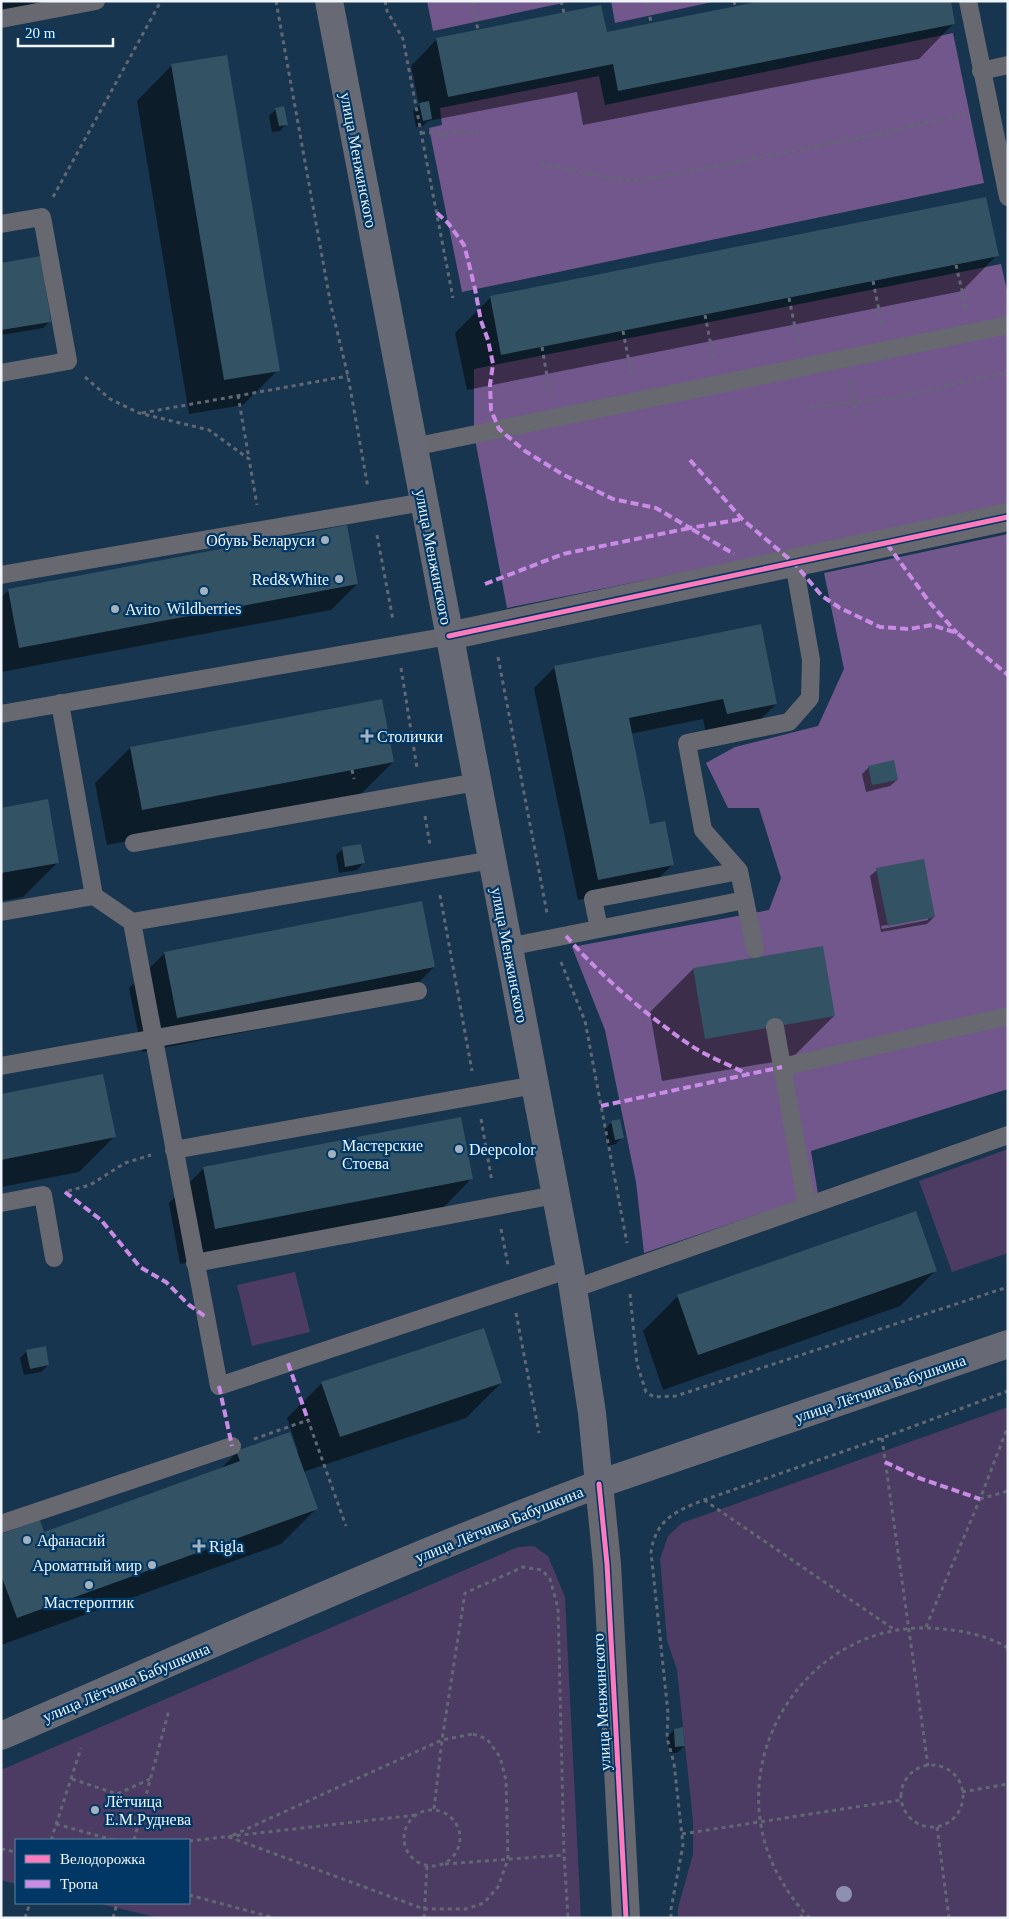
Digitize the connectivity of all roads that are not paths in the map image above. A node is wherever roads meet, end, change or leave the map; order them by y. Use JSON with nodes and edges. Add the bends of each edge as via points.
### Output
{"nodes":[{"id":1,"x":96,"y":1,"type":"edge"},
{"id":2,"x":329,"y":1,"type":"edge"},
{"id":3,"x":968,"y":1,"type":"edge"},
{"id":4,"x":1,"y":19,"type":"edge"},
{"id":5,"x":1008,"y":65,"type":"edge"},
{"id":6,"x":981,"y":71,"type":"junction"},
{"id":7,"x":1008,"y":197,"type":"edge"},
{"id":8,"x":1,"y":224,"type":"edge"},
{"id":9,"x":1008,"y":325,"type":"edge"},
{"id":10,"x":1,"y":372,"type":"edge"},
{"id":11,"x":413,"y":447,"type":"junction"},
{"id":12,"x":424,"y":502,"type":"junction"},
{"id":13,"x":1008,"y":517,"type":"edge"},
{"id":14,"x":794,"y":563,"type":"junction"},
{"id":15,"x":1,"y":575,"type":"edge"},
{"id":16,"x":449,"y":636,"type":"junction"},
{"id":17,"x":60,"y":704,"type":"junction"},
{"id":18,"x":1,"y":714,"type":"edge"},
{"id":19,"x":476,"y":782,"type":"junction"},
{"id":20,"x":134,"y":844,"type":"dead end"},
{"id":21,"x":492,"y":860,"type":"junction"},
{"id":22,"x":739,"y":871,"type":"junction"},
{"id":23,"x":94,"y":896,"type":"junction"},
{"id":24,"x":745,"y":900,"type":"junction"},
{"id":25,"x":1,"y":912,"type":"edge"},
{"id":26,"x":132,"y":922,"type":"junction"},
{"id":27,"x":599,"y":929,"type":"junction"},
{"id":28,"x":508,"y":947,"type":"junction"},
{"id":29,"x":755,"y":948,"type":"dead end"},
{"id":30,"x":418,"y":991,"type":"dead end"},
{"id":31,"x":1008,"y":1016,"type":"edge"},
{"id":32,"x":775,"y":1026,"type":"dead end"},
{"id":33,"x":154,"y":1039,"type":"junction"},
{"id":34,"x":1,"y":1066,"type":"edge"},
{"id":35,"x":782,"y":1067,"type":"junction"},
{"id":36,"x":534,"y":1085,"type":"junction"},
{"id":37,"x":1008,"y":1135,"type":"edge"},
{"id":38,"x":174,"y":1150,"type":"junction"},
{"id":39,"x":555,"y":1195,"type":"junction"},
{"id":40,"x":1,"y":1203,"type":"edge"},
{"id":41,"x":807,"y":1206,"type":"junction"},
{"id":42,"x":54,"y":1258,"type":"dead end"},
{"id":43,"x":195,"y":1263,"type":"junction"},
{"id":44,"x":571,"y":1279,"type":"junction"},
{"id":45,"x":1008,"y":1344,"type":"edge"},
{"id":46,"x":232,"y":1446,"type":"road end"},
{"id":47,"x":599,"y":1484,"type":"junction"},
{"id":48,"x":1,"y":1524,"type":"edge"},
{"id":49,"x":1,"y":1736,"type":"edge"},
{"id":50,"x":626,"y":1918,"type":"edge"}],
"edges":[{"from":1,"to":4,"type":"lane"},
{"from":2,"to":11,"type":"main road","name":"улица Менжинского"},
{"from":3,"to":6,"type":"lane"},
{"from":5,"to":6,"type":"lane"},
{"from":6,"to":7,"type":"lane"},
{"from":8,"to":10,"type":"lane","via":[[42,217],[68,361]]},
{"from":9,"to":11,"type":"lane"},
{"from":11,"to":12,"type":"main road","name":"улица Менжинского"},
{"from":12,"to":15,"type":"lane"},
{"from":12,"to":16,"type":"main road","name":"улица Менжинского"},
{"from":13,"to":14,"type":"street"},
{"from":14,"to":16,"type":"street"},
{"from":14,"to":22,"type":"lane","via":[[810,660],[810,698],[789,722],[687,743],[703,830]]},
{"from":16,"to":17,"type":"lane"},
{"from":16,"to":19,"type":"main road","name":"улица Менжинского"},
{"from":17,"to":18,"type":"lane"},
{"from":17,"to":23,"type":"lane"},
{"from":19,"to":20,"type":"lane"},
{"from":19,"to":21,"type":"main road","name":"улица Менжинского"},
{"from":21,"to":26,"type":"lane"},
{"from":21,"to":28,"type":"main road","name":"улица Менжинского"},
{"from":22,"to":24,"type":"lane"},
{"from":22,"to":27,"type":"lane","via":[[593,899]]},
{"from":23,"to":25,"type":"lane"},
{"from":23,"to":26,"type":"lane"},
{"from":24,"to":27,"type":"lane"},
{"from":24,"to":29,"type":"lane"},
{"from":26,"to":33,"type":"lane"},
{"from":27,"to":28,"type":"lane"},
{"from":28,"to":36,"type":"main road","name":"улица Менжинского"},
{"from":30,"to":33,"type":"lane"},
{"from":31,"to":35,"type":"lane"},
{"from":32,"to":35,"type":"lane"},
{"from":33,"to":34,"type":"lane"},
{"from":33,"to":38,"type":"lane"},
{"from":35,"to":41,"type":"lane"},
{"from":36,"to":38,"type":"lane"},
{"from":36,"to":39,"type":"main road","name":"улица Менжинского"},
{"from":37,"to":41,"type":"lane"},
{"from":38,"to":43,"type":"lane"},
{"from":39,"to":43,"type":"lane"},
{"from":39,"to":44,"type":"main road","name":"улица Менжинского"},
{"from":40,"to":42,"type":"lane","via":[[43,1195]]},
{"from":41,"to":44,"type":"lane","via":[[629,1270]]},
{"from":43,"to":44,"type":"lane","via":[[220,1386],[512,1288]]},
{"from":44,"to":47,"type":"main road","name":"улица Менжинского","via":[[592,1413]]},
{"from":45,"to":47,"type":"main road","name":"улица Лётчика Бабушкина"},
{"from":46,"to":48,"type":"lane"},
{"from":47,"to":49,"type":"main road","name":"улица Лётчика Бабушкина","via":[[427,1552]]},
{"from":47,"to":50,"type":"street","name":"улица Менжинского","via":[[607,1564]]}]}
